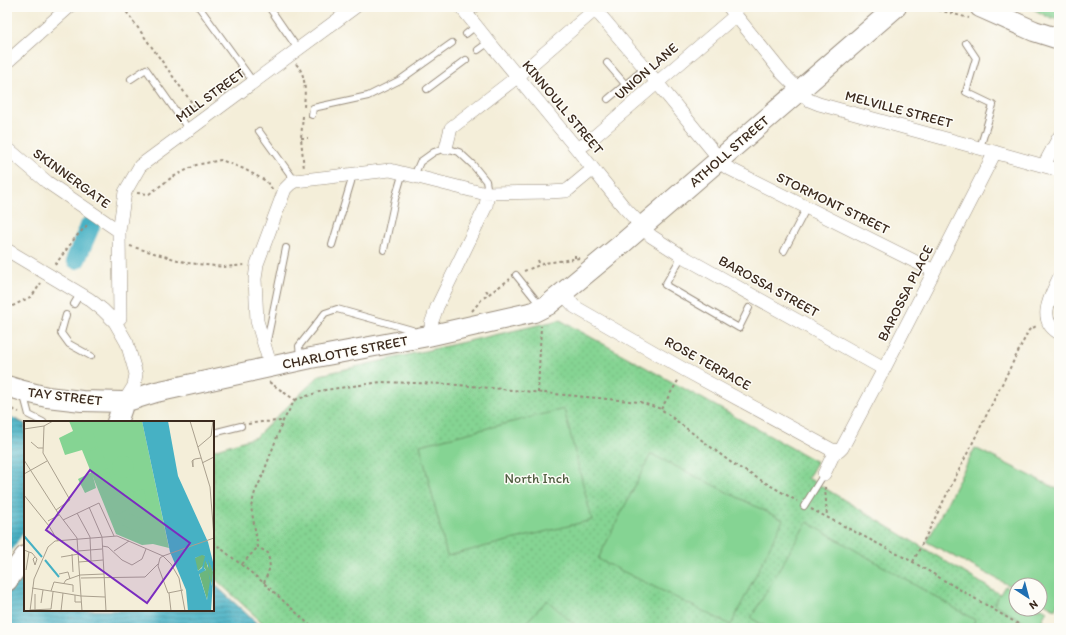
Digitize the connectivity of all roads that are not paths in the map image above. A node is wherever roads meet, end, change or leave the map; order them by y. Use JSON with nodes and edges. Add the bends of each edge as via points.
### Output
{"nodes":[{"id":1,"x":69,"y":7,"type":"edge"},
{"id":2,"x":199,"y":7,"type":"edge"},
{"id":3,"x":269,"y":7,"type":"edge"},
{"id":4,"x":355,"y":7,"type":"edge"},
{"id":5,"x":896,"y":7,"type":"edge"},
{"id":6,"x":986,"y":8,"type":"edge"},
{"id":7,"x":596,"y":9,"type":"edge"},
{"id":8,"x":469,"y":10,"type":"edge"},
{"id":9,"x":732,"y":11,"type":"edge"},
{"id":10,"x":290,"y":24,"type":"dead end"},
{"id":11,"x":476,"y":26,"type":"junction"},
{"id":12,"x":284,"y":28,"type":"junction"},
{"id":13,"x":466,"y":34,"type":"dead end"},
{"id":14,"x":1059,"y":39,"type":"edge"},
{"id":15,"x":489,"y":42,"type":"junction"},
{"id":16,"x":452,"y":43,"type":"dead end"},
{"id":17,"x":966,"y":43,"type":"dead end"},
{"id":18,"x":478,"y":50,"type":"dead end"},
{"id":19,"x":293,"y":53,"type":"junction"},
{"id":20,"x":466,"y":60,"type":"dead end"},
{"id":21,"x":7,"y":62,"type":"edge"},
{"id":22,"x":607,"y":63,"type":"dead end"},
{"id":23,"x":645,"y":68,"type":"junction"},
{"id":24,"x":517,"y":77,"type":"junction"},
{"id":25,"x":131,"y":79,"type":"dead end"},
{"id":26,"x":254,"y":83,"type":"junction"},
{"id":27,"x":657,"y":83,"type":"junction"},
{"id":28,"x":625,"y":84,"type":"junction"},
{"id":29,"x":426,"y":89,"type":"dead end"},
{"id":30,"x":799,"y":90,"type":"junction"},
{"id":31,"x":608,"y":99,"type":"dead end"},
{"id":32,"x":312,"y":115,"type":"dead end"},
{"id":33,"x":189,"y":130,"type":"junction"},
{"id":34,"x":259,"y":131,"type":"dead end"},
{"id":35,"x":1059,"y":136,"type":"edge"},
{"id":36,"x":7,"y":148,"type":"edge"},
{"id":37,"x":446,"y":148,"type":"junction"},
{"id":38,"x":980,"y":148,"type":"junction"},
{"id":39,"x":577,"y":149,"type":"junction"},
{"id":40,"x":995,"y":152,"type":"junction"},
{"id":41,"x":720,"y":160,"type":"junction"},
{"id":42,"x":1044,"y":165,"type":"junction"},
{"id":43,"x":593,"y":169,"type":"junction"},
{"id":44,"x":1059,"y":170,"type":"edge"},
{"id":45,"x":409,"y":174,"type":"junction"},
{"id":46,"x":352,"y":175,"type":"junction"},
{"id":47,"x":301,"y":181,"type":"junction"},
{"id":48,"x":488,"y":193,"type":"junction"},
{"id":49,"x":807,"y":207,"type":"junction"},
{"id":50,"x":641,"y":227,"type":"junction"},
{"id":51,"x":119,"y":237,"type":"junction"},
{"id":52,"x":332,"y":245,"type":"dead end"},
{"id":53,"x":286,"y":248,"type":"dead end"},
{"id":54,"x":7,"y":250,"type":"edge"},
{"id":55,"x":384,"y":250,"type":"dead end"},
{"id":56,"x":784,"y":251,"type":"dead end"},
{"id":57,"x":682,"y":256,"type":"junction"},
{"id":58,"x":934,"y":271,"type":"junction"},
{"id":59,"x":516,"y":275,"type":"road end"},
{"id":60,"x":1059,"y":278,"type":"edge"},
{"id":61,"x":562,"y":293,"type":"junction"},
{"id":62,"x":542,"y":308,"type":"junction"},
{"id":63,"x":749,"y":308,"type":"dead end"},
{"id":64,"x":66,"y":315,"type":"dead end"},
{"id":65,"x":115,"y":322,"type":"junction"},
{"id":66,"x":418,"y":333,"type":"junction"},
{"id":67,"x":1059,"y":333,"type":"edge"},
{"id":68,"x":265,"y":347,"type":"junction"},
{"id":69,"x":91,"y":356,"type":"dead end"},
{"id":70,"x":301,"y":361,"type":"junction"},
{"id":71,"x":271,"y":367,"type":"junction"},
{"id":72,"x":884,"y":369,"type":"junction"},
{"id":73,"x":15,"y":388,"type":"edge"},
{"id":74,"x":124,"y":402,"type":"junction"},
{"id":75,"x":42,"y":421,"type":"edge"},
{"id":76,"x":117,"y":421,"type":"edge"},
{"id":77,"x":240,"y":426,"type":"road end"},
{"id":78,"x":214,"y":433,"type":"edge"},
{"id":79,"x":838,"y":450,"type":"junction"},
{"id":80,"x":824,"y":474,"type":"joint"},
{"id":81,"x":804,"y":506,"type":"road end"},
{"id":82,"x":24,"y":557,"type":"edge"},
{"id":83,"x":7,"y":581,"type":"edge"}],
"edges":[{"from":1,"to":21,"type":"street"},
{"from":2,"to":26,"type":"lane"},
{"from":3,"to":12,"type":"lane"},
{"from":4,"to":19,"type":"street","name":"MILL STREET"},
{"from":5,"to":30,"type":"main road","name":"ATHOLL STREET"},
{"from":6,"to":14,"type":"main road","via":[[1034,31]]},
{"from":7,"to":23,"type":"street","name":"STORMONT STREET"},
{"from":7,"to":24,"type":"street"},
{"from":8,"to":11,"type":"street","name":"KINNOULL STREET"},
{"from":9,"to":27,"type":"street","name":"UNION LANE"},
{"from":9,"to":30,"type":"street","name":"MELVILLE STREET"},
{"from":10,"to":12,"type":"lane"},
{"from":11,"to":13,"type":"lane"},
{"from":11,"to":15,"type":"street","name":"KINNOULL STREET"},
{"from":12,"to":19,"type":"lane"},
{"from":15,"to":18,"type":"lane"},
{"from":15,"to":24,"type":"street","name":"KINNOULL STREET"},
{"from":16,"to":32,"type":"lane","via":[[400,80],[368,96],[313,108]]},
{"from":17,"to":38,"type":"lane","via":[[976,58],[966,92],[993,105]]},
{"from":19,"to":26,"type":"street","name":"MILL STREET"},
{"from":20,"to":29,"type":"lane"},
{"from":22,"to":28,"type":"lane"},
{"from":23,"to":27,"type":"street","name":"STORMONT STREET"},
{"from":23,"to":28,"type":"lane"},
{"from":24,"to":37,"type":"street","via":[[451,128]]},
{"from":24,"to":39,"type":"street","name":"KINNOULL STREET"},
{"from":25,"to":33,"type":"lane","via":[[146,69]]},
{"from":26,"to":33,"type":"street","name":"MILL STREET"},
{"from":27,"to":39,"type":"street","name":"UNION LANE"},
{"from":27,"to":41,"type":"street","name":"STORMONT STREET"},
{"from":28,"to":31,"type":"lane"},
{"from":30,"to":38,"type":"street","name":"MELVILLE STREET","via":[[809,100],[819,104]]},
{"from":30,"to":41,"type":"main road","name":"ATHOLL STREET"},
{"from":33,"to":51,"type":"street","name":"MILL STREET","via":[[140,166],[125,192]]},
{"from":34,"to":47,"type":"lane"},
{"from":35,"to":42,"type":"street"},
{"from":36,"to":51,"type":"street","name":"SKINNERGATE","via":[[47,182],[96,216]]},
{"from":37,"to":45,"type":"lane","via":[[434,152]]},
{"from":37,"to":48,"type":"lane","via":[[459,152],[473,164],[486,181]]},
{"from":38,"to":40,"type":"street","name":"MELVILLE STREET"},
{"from":39,"to":43,"type":"street","name":"KINNOULL STREET"},
{"from":40,"to":42,"type":"street","name":"MELVILLE STREET"},
{"from":40,"to":58,"type":"street","name":"BAROSSA PLACE"},
{"from":41,"to":49,"type":"street","name":"STORMONT STREET","via":[[726,167]]},
{"from":41,"to":50,"type":"main road","name":"ATHOLL STREET"},
{"from":42,"to":44,"type":"street","name":"MELVILLE STREET"},
{"from":43,"to":48,"type":"street","via":[[566,191]]},
{"from":43,"to":50,"type":"street","name":"KINNOULL STREET"},
{"from":45,"to":46,"type":"street","via":[[390,170]]},
{"from":45,"to":48,"type":"street"},
{"from":45,"to":55,"type":"lane","via":[[394,199]]},
{"from":46,"to":47,"type":"street"},
{"from":46,"to":52,"type":"lane"},
{"from":47,"to":68,"type":"street","via":[[290,184],[285,189],[257,264],[257,321]]},
{"from":48,"to":66,"type":"street","via":[[486,206],[431,324]]},
{"from":49,"to":56,"type":"lane"},
{"from":49,"to":58,"type":"street","name":"STORMONT STREET"},
{"from":50,"to":57,"type":"street","name":"BAROSSA STREET"},
{"from":50,"to":61,"type":"main road","name":"ATHOLL STREET"},
{"from":51,"to":65,"type":"street","name":"MILL STREET","via":[[120,318]]},
{"from":53,"to":68,"type":"lane"},
{"from":54,"to":65,"type":"street","via":[[47,274],[77,299],[103,310]]},
{"from":57,"to":63,"type":"lane","via":[[665,285],[739,328]]},
{"from":57,"to":72,"type":"street","name":"BAROSSA STREET"},
{"from":58,"to":72,"type":"street","name":"BAROSSA PLACE"},
{"from":59,"to":62,"type":"lane"},
{"from":60,"to":67,"type":"street","via":[[1047,306],[1047,321]]},
{"from":61,"to":62,"type":"main road","name":"CHARLOTTE STREET"},
{"from":61,"to":79,"type":"street","name":"ROSE TERRACE","via":[[575,307],[685,370]]},
{"from":62,"to":66,"type":"main road","name":"CHARLOTTE STREET","via":[[534,312]]},
{"from":64,"to":69,"type":"lane","via":[[62,333],[69,344]]},
{"from":65,"to":74,"type":"street","via":[[127,342],[136,374],[134,386]]},
{"from":66,"to":70,"type":"main road","name":"CHARLOTTE STREET"},
{"from":66,"to":70,"type":"lane","via":[[337,309],[325,313],[299,346]]},
{"from":68,"to":71,"type":"street"},
{"from":70,"to":71,"type":"main road","name":"CHARLOTTE STREET"},
{"from":71,"to":74,"type":"main road","name":"CHARLOTTE STREET","via":[[156,392]]},
{"from":72,"to":79,"type":"street","name":"BAROSSA PLACE"},
{"from":73,"to":74,"type":"main road","name":"TAY STREET","via":[[47,397]]},
{"from":73,"to":75,"type":"lane","via":[[29,415]]},
{"from":74,"to":76,"type":"main road"},
{"from":77,"to":78,"type":"lane"},
{"from":79,"to":80,"type":"street","name":"BAROSSA PLACE"},
{"from":80,"to":81,"type":"lane"},
{"from":82,"to":83,"type":"main road"}]}
